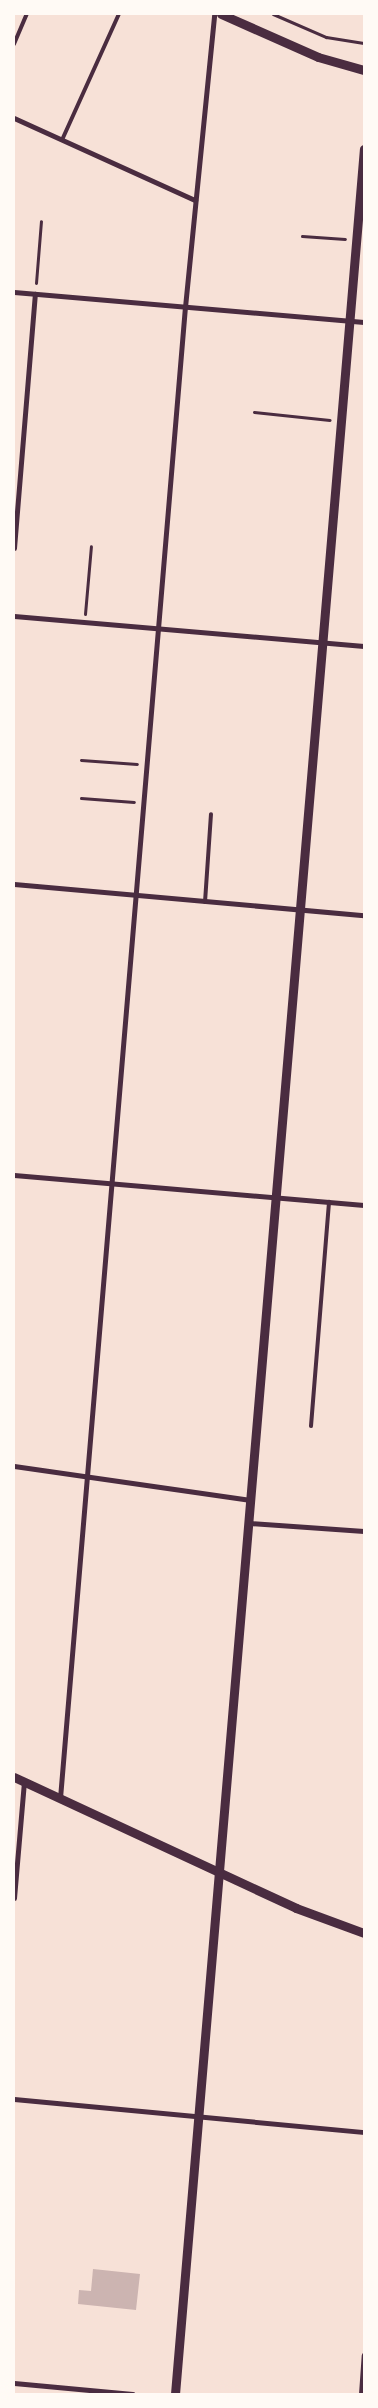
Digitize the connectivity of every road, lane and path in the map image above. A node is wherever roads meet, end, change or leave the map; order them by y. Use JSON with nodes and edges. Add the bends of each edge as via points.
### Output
{"nodes":[{"id":1,"x":27,"y":14,"type":"edge"},
{"id":2,"x":119,"y":14,"type":"edge"},
{"id":3,"x":214,"y":14,"type":"edge"},
{"id":4,"x":221,"y":14,"type":"edge"},
{"id":5,"x":273,"y":14,"type":"edge"},
{"id":6,"x":364,"y":43,"type":"edge"},
{"id":7,"x":14,"y":44,"type":"edge"},
{"id":8,"x":364,"y":70,"type":"edge"},
{"id":9,"x":14,"y":118,"type":"edge"},
{"id":10,"x":62,"y":140,"type":"junction"},
{"id":11,"x":364,"y":149,"type":"edge"},
{"id":12,"x":195,"y":200,"type":"junction"},
{"id":13,"x":41,"y":221,"type":"dead end"},
{"id":14,"x":302,"y":236,"type":"dead end"},
{"id":15,"x":358,"y":240,"type":"junction"},
{"id":16,"x":14,"y":292,"type":"edge"},
{"id":17,"x":35,"y":294,"type":"junction"},
{"id":18,"x":185,"y":307,"type":"junction"},
{"id":19,"x":352,"y":321,"type":"junction"},
{"id":20,"x":364,"y":322,"type":"edge"},
{"id":21,"x":254,"y":412,"type":"dead end"},
{"id":22,"x":343,"y":421,"type":"junction"},
{"id":23,"x":91,"y":546,"type":"dead end"},
{"id":24,"x":14,"y":548,"type":"edge"},
{"id":25,"x":14,"y":616,"type":"edge"},
{"id":26,"x":84,"y":622,"type":"junction"},
{"id":27,"x":159,"y":628,"type":"junction"},
{"id":28,"x":324,"y":642,"type":"junction"},
{"id":29,"x":364,"y":646,"type":"edge"},
{"id":30,"x":81,"y":760,"type":"dead end"},
{"id":31,"x":148,"y":765,"type":"junction"},
{"id":32,"x":81,"y":798,"type":"dead end"},
{"id":33,"x":145,"y":803,"type":"junction"},
{"id":34,"x":211,"y":814,"type":"dead end"},
{"id":35,"x":14,"y":884,"type":"edge"},
{"id":36,"x":137,"y":896,"type":"junction"},
{"id":37,"x":205,"y":902,"type":"junction"},
{"id":38,"x":301,"y":910,"type":"junction"},
{"id":39,"x":364,"y":915,"type":"edge"},
{"id":40,"x":14,"y":1175,"type":"edge"},
{"id":41,"x":113,"y":1184,"type":"junction"},
{"id":42,"x":277,"y":1197,"type":"junction"},
{"id":43,"x":329,"y":1202,"type":"junction"},
{"id":44,"x":364,"y":1204,"type":"edge"},
{"id":45,"x":312,"y":1426,"type":"dead end"},
{"id":46,"x":14,"y":1466,"type":"edge"},
{"id":47,"x":88,"y":1476,"type":"junction"},
{"id":48,"x":251,"y":1500,"type":"junction"},
{"id":49,"x":250,"y":1523,"type":"junction"},
{"id":50,"x":364,"y":1531,"type":"edge"},
{"id":51,"x":14,"y":1777,"type":"edge"},
{"id":52,"x":24,"y":1782,"type":"junction"},
{"id":53,"x":60,"y":1798,"type":"junction"},
{"id":54,"x":220,"y":1872,"type":"junction"},
{"id":55,"x":14,"y":1898,"type":"edge"},
{"id":56,"x":364,"y":1933,"type":"edge"},
{"id":57,"x":14,"y":2099,"type":"edge"},
{"id":58,"x":200,"y":2116,"type":"junction"},
{"id":59,"x":364,"y":2132,"type":"edge"},
{"id":60,"x":364,"y":2355,"type":"edge"},
{"id":61,"x":14,"y":2383,"type":"edge"},
{"id":62,"x":132,"y":2394,"type":"edge"},
{"id":63,"x":175,"y":2394,"type":"edge"},
{"id":64,"x":361,"y":2394,"type":"edge"}],
"edges":[{"from":1,"to":7,"type":"lane"},
{"from":2,"to":10,"type":"lane"},
{"from":3,"to":12,"type":"street"},
{"from":4,"to":8,"type":"street","via":[[318,57]]},
{"from":5,"to":6,"type":"path","via":[[333,39]]},
{"from":9,"to":10,"type":"street"},
{"from":10,"to":12,"type":"street"},
{"from":11,"to":15,"type":"street"},
{"from":12,"to":18,"type":"street"},
{"from":13,"to":17,"type":"path"},
{"from":14,"to":15,"type":"path"},
{"from":15,"to":19,"type":"street"},
{"from":16,"to":17,"type":"street"},
{"from":17,"to":18,"type":"street"},
{"from":17,"to":24,"type":"street"},
{"from":18,"to":19,"type":"street"},
{"from":18,"to":27,"type":"street"},
{"from":19,"to":20,"type":"street"},
{"from":19,"to":22,"type":"street"},
{"from":21,"to":22,"type":"path"},
{"from":22,"to":28,"type":"street"},
{"from":23,"to":26,"type":"path"},
{"from":25,"to":26,"type":"street"},
{"from":26,"to":27,"type":"street"},
{"from":27,"to":28,"type":"street"},
{"from":27,"to":31,"type":"street"},
{"from":28,"to":29,"type":"street"},
{"from":28,"to":38,"type":"street"},
{"from":30,"to":31,"type":"path"},
{"from":31,"to":33,"type":"street"},
{"from":32,"to":33,"type":"path"},
{"from":33,"to":36,"type":"street"},
{"from":34,"to":37,"type":"lane"},
{"from":35,"to":36,"type":"street"},
{"from":36,"to":37,"type":"street"},
{"from":36,"to":41,"type":"street"},
{"from":37,"to":38,"type":"street"},
{"from":38,"to":39,"type":"street"},
{"from":38,"to":42,"type":"street"},
{"from":40,"to":41,"type":"street"},
{"from":41,"to":42,"type":"street"},
{"from":41,"to":47,"type":"street"},
{"from":42,"to":43,"type":"street"},
{"from":42,"to":48,"type":"street"},
{"from":43,"to":44,"type":"street"},
{"from":43,"to":45,"type":"lane"},
{"from":46,"to":47,"type":"street"},
{"from":47,"to":48,"type":"street"},
{"from":47,"to":53,"type":"street"},
{"from":48,"to":49,"type":"street"},
{"from":49,"to":50,"type":"street"},
{"from":49,"to":54,"type":"street"},
{"from":51,"to":52,"type":"street"},
{"from":52,"to":53,"type":"street"},
{"from":52,"to":55,"type":"street"},
{"from":53,"to":54,"type":"street"},
{"from":54,"to":56,"type":"street","via":[[296,1908]]},
{"from":54,"to":58,"type":"street"},
{"from":57,"to":58,"type":"street"},
{"from":58,"to":59,"type":"street"},
{"from":58,"to":63,"type":"street"},
{"from":60,"to":64,"type":"street"},
{"from":61,"to":62,"type":"street"}]}
